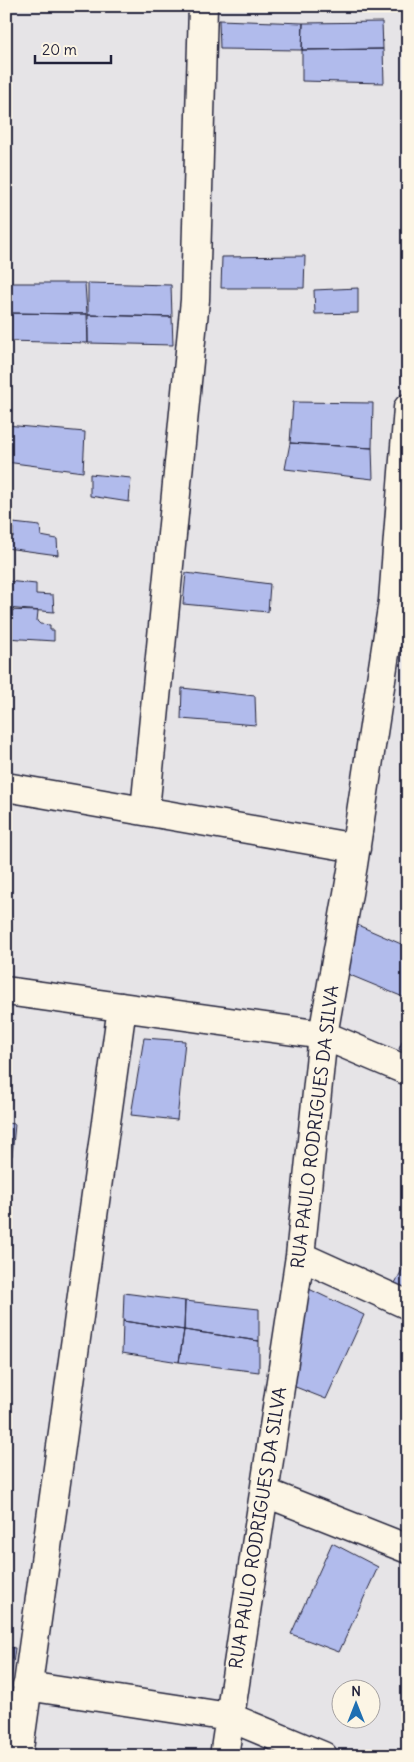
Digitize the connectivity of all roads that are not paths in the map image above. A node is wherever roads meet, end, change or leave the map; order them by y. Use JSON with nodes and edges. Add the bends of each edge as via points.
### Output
{"nodes":[{"id":1,"x":203,"y":6,"type":"edge"},
{"id":2,"x":408,"y":408,"type":"edge"},
{"id":3,"x":400,"y":604,"type":"edge"},
{"id":4,"x":6,"y":787,"type":"edge"},
{"id":5,"x":145,"y":810,"type":"junction"},
{"id":6,"x":356,"y":848,"type":"junction"},
{"id":7,"x":6,"y":991,"type":"edge"},
{"id":8,"x":122,"y":1007,"type":"junction"},
{"id":9,"x":323,"y":1035,"type":"junction"},
{"id":10,"x":408,"y":1071,"type":"edge"},
{"id":11,"x":300,"y":1256,"type":"junction"},
{"id":12,"x":408,"y":1305,"type":"edge"},
{"id":13,"x":264,"y":1492,"type":"junction"},
{"id":14,"x":408,"y":1549,"type":"edge"},
{"id":15,"x":27,"y":1686,"type":"junction"},
{"id":16,"x":229,"y":1717,"type":"junction"},
{"id":17,"x":18,"y":1756,"type":"edge"},
{"id":18,"x":224,"y":1756,"type":"edge"},
{"id":19,"x":323,"y":1756,"type":"edge"}],
"edges":[{"from":1,"to":5,"type":"street","via":[[195,300]]},
{"from":2,"to":3,"type":"street","name":"RUA PAULO RODRIGUES DA SILVA"},
{"from":3,"to":6,"type":"street","name":"RUA PAULO RODRIGUES DA SILVA"},
{"from":4,"to":5,"type":"street"},
{"from":5,"to":6,"type":"street"},
{"from":6,"to":9,"type":"street","name":"RUA PAULO RODRIGUES DA SILVA"},
{"from":7,"to":8,"type":"street"},
{"from":8,"to":9,"type":"street"},
{"from":8,"to":15,"type":"street"},
{"from":9,"to":10,"type":"street"},
{"from":9,"to":11,"type":"street","name":"RUA PAULO RODRIGUES DA SILVA"},
{"from":11,"to":12,"type":"street"},
{"from":11,"to":13,"type":"street","name":"RUA PAULO RODRIGUES DA SILVA"},
{"from":13,"to":14,"type":"street"},
{"from":13,"to":16,"type":"street","name":"RUA PAULO RODRIGUES DA SILVA"},
{"from":15,"to":16,"type":"street"},
{"from":15,"to":17,"type":"street"},
{"from":16,"to":18,"type":"street","name":"RUA PAULO RODRIGUES DA SILVA"},
{"from":16,"to":19,"type":"street"}]}
